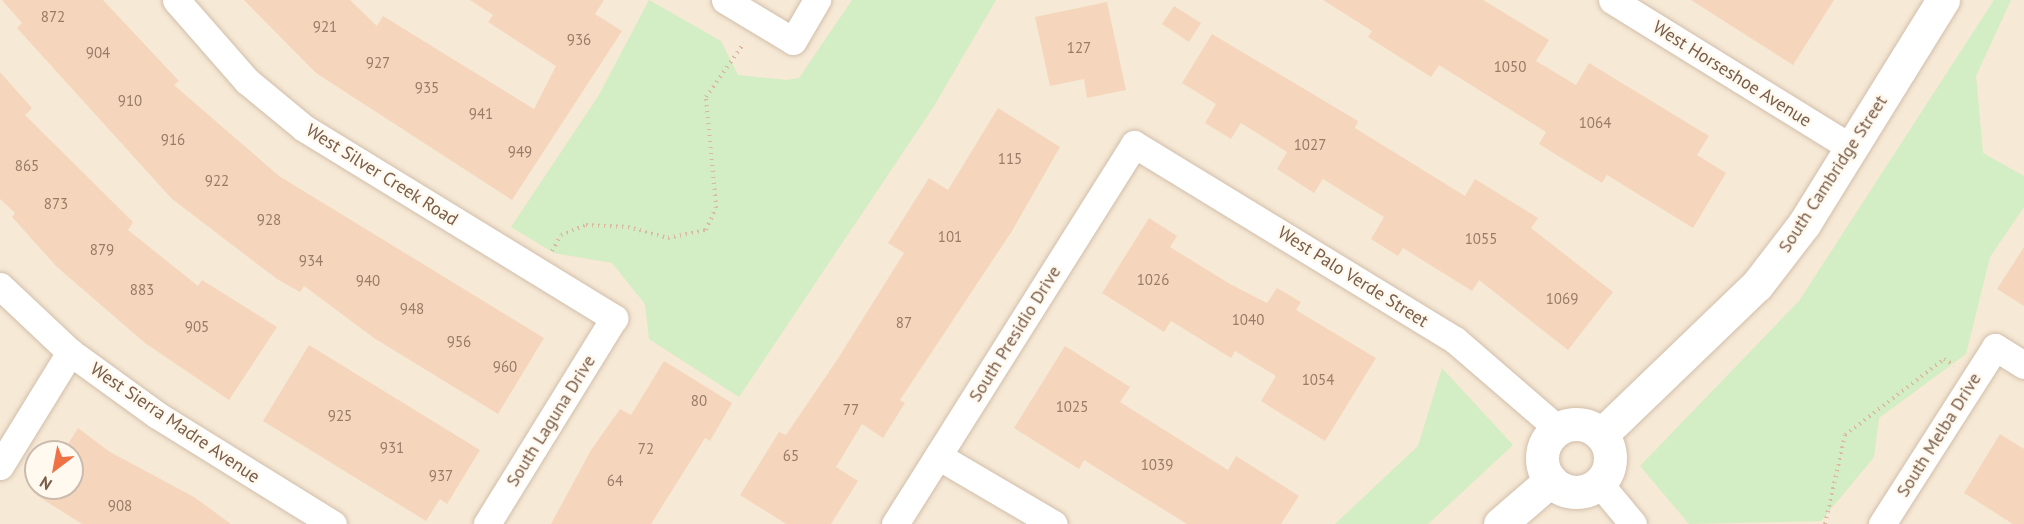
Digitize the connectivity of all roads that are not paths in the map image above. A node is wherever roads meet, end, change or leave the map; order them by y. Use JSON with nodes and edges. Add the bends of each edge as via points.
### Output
{"nodes":[{"id":1,"x":176,"y":0,"type":"edge"},
{"id":2,"x":725,"y":0,"type":"edge"},
{"id":3,"x":817,"y":0,"type":"edge"},
{"id":4,"x":1612,"y":0,"type":"edge"},
{"id":5,"x":1943,"y":0,"type":"edge"},
{"id":6,"x":1134,"y":144,"type":"joint"},
{"id":7,"x":1852,"y":148,"type":"junction"},
{"id":8,"x":0,"y":286,"type":"edge"},
{"id":9,"x":614,"y":318,"type":"joint"},
{"id":10,"x":70,"y":352,"type":"junction"},
{"id":11,"x":2024,"y":365,"type":"edge"},
{"id":12,"x":1558,"y":429,"type":"junction"},
{"id":13,"x":1601,"y":435,"type":"junction"},
{"id":14,"x":938,"y":456,"type":"junction"},
{"id":15,"x":0,"y":466,"type":"edge"},
{"id":16,"x":1551,"y":480,"type":"junction"},
{"id":17,"x":1599,"y":483,"type":"junction"},
{"id":18,"x":333,"y":524,"type":"edge"},
{"id":19,"x":487,"y":524,"type":"edge"},
{"id":20,"x":895,"y":524,"type":"edge"},
{"id":21,"x":1054,"y":524,"type":"edge"},
{"id":22,"x":1500,"y":524,"type":"edge"},
{"id":23,"x":1633,"y":524,"type":"edge"},
{"id":24,"x":1882,"y":524,"type":"edge"}],
"edges":[{"from":1,"to":9,"type":"street","name":"West Silver Creek Road","via":[[247,81],[304,128]]},
{"from":2,"to":3,"type":"street","via":[[793,41]]},
{"from":4,"to":7,"type":"street","name":"West Horseshoe Avenue"},
{"from":5,"to":7,"type":"street","name":"South Cambridge Street"},
{"from":6,"to":12,"type":"street","name":"West Palo Verde Street","via":[[1455,340]]},
{"from":6,"to":14,"type":"street","name":"South Presidio Drive"},
{"from":7,"to":13,"type":"street","name":"South Cambridge Street","via":[[1804,224],[1757,285]]},
{"from":8,"to":10,"type":"street","name":"West Sierra Madre Avenue"},
{"from":9,"to":19,"type":"street","name":"South Laguna Drive"},
{"from":10,"to":15,"type":"street"},
{"from":10,"to":18,"type":"street","name":"West Sierra Madre Avenue","via":[[157,415]]},
{"from":11,"to":24,"type":"street","name":"South Melba Drive","via":[[1995,347]]},
{"from":12,"to":13,"type":"street","via":[[1581,424]]},
{"from":12,"to":16,"type":"street","via":[[1544,447]]},
{"from":13,"to":17,"type":"street","via":[[1610,454]]},
{"from":14,"to":20,"type":"street","name":"South Presidio Drive"},
{"from":14,"to":21,"type":"street"},
{"from":16,"to":17,"type":"street","via":[[1569,491]]},
{"from":16,"to":22,"type":"street"},
{"from":17,"to":23,"type":"street"}]}
